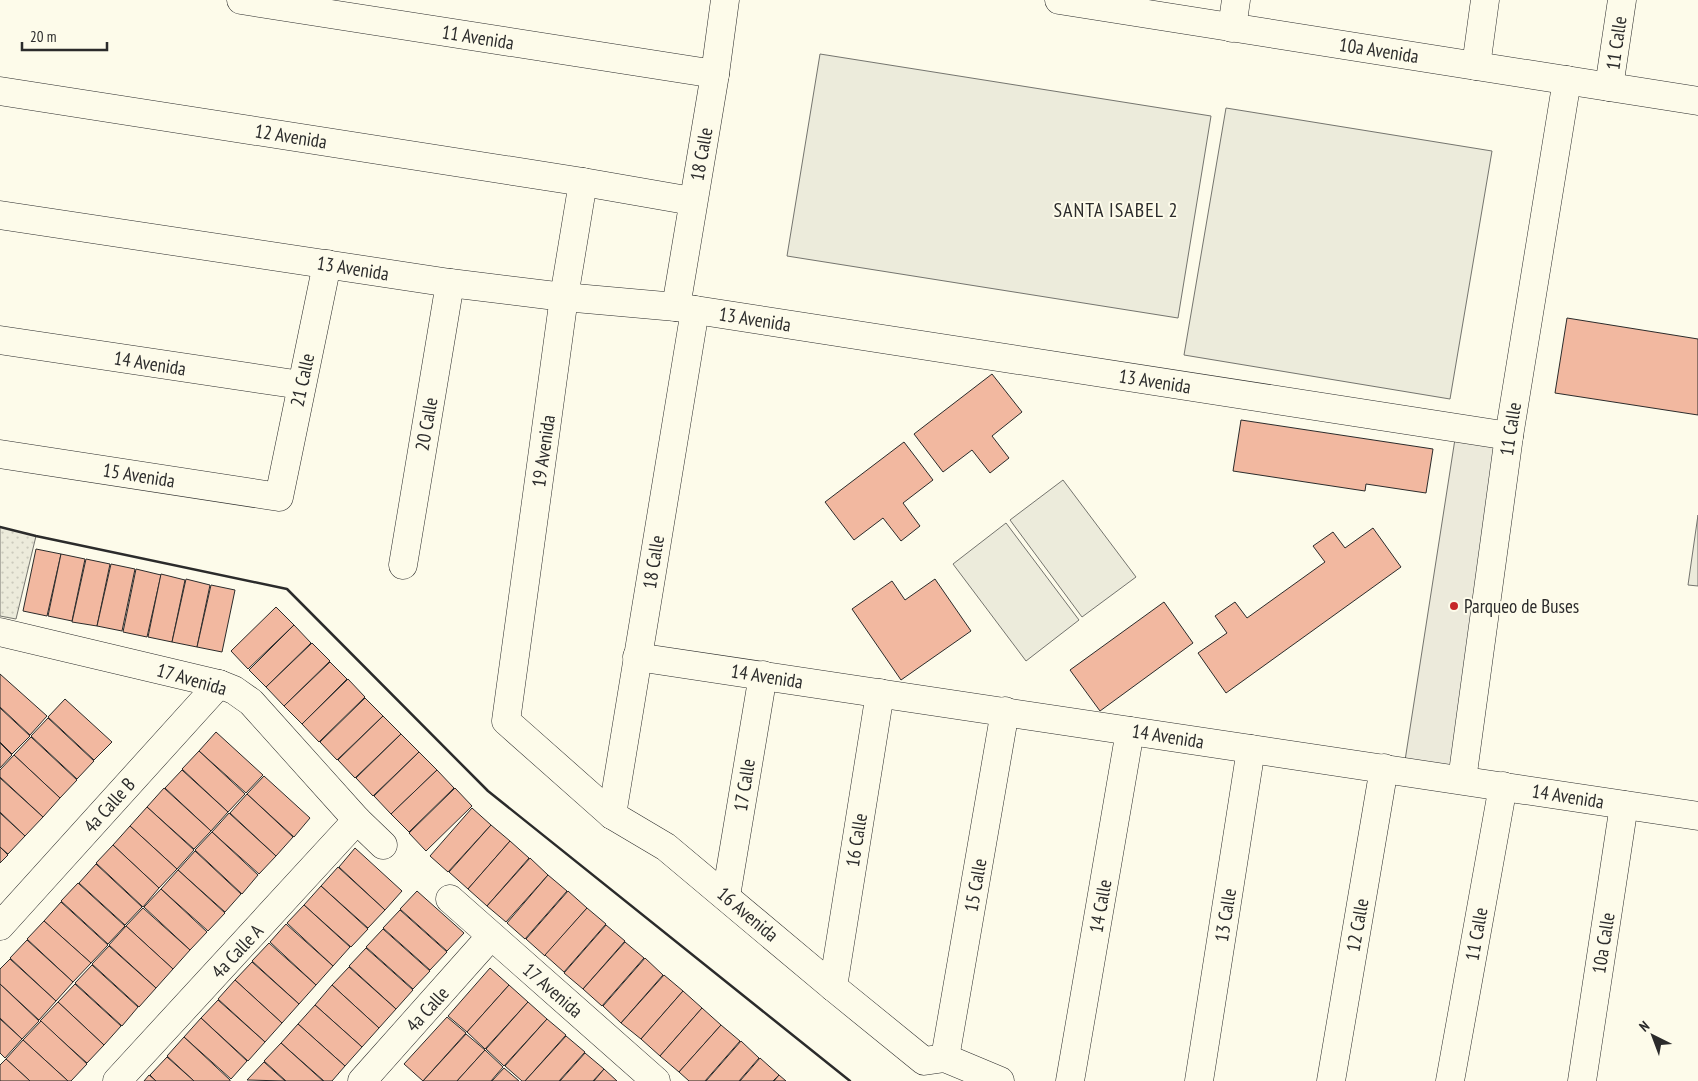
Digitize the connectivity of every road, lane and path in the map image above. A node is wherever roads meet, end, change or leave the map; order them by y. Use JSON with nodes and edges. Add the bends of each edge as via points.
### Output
{"nodes":[{"id":1,"x":241,"y":0,"type":"edge"},
{"id":2,"x":725,"y":0,"type":"edge"},
{"id":3,"x":1059,"y":0,"type":"edge"},
{"id":4,"x":1236,"y":0,"type":"edge"},
{"id":5,"x":1486,"y":0,"type":"edge"},
{"id":6,"x":1622,"y":0,"type":"edge"},
{"id":7,"x":1112,"y":4,"type":"edge"},
{"id":8,"x":1232,"y":28,"type":"junction"},
{"id":9,"x":1476,"y":66,"type":"junction"},
{"id":10,"x":715,"y":74,"type":"junction"},
{"id":11,"x":1567,"y":80,"type":"junction"},
{"id":12,"x":1609,"y":87,"type":"junction"},
{"id":13,"x":0,"y":90,"type":"edge"},
{"id":14,"x":1698,"y":101,"type":"edge"},
{"id":15,"x":583,"y":182,"type":"junction"},
{"id":16,"x":692,"y":202,"type":"junction"},
{"id":17,"x":0,"y":215,"type":"edge"},
{"id":18,"x":327,"y":264,"type":"junction"},
{"id":19,"x":450,"y":284,"type":"junction"},
{"id":20,"x":564,"y":297,"type":"junction"},
{"id":21,"x":685,"y":308,"type":"junction"},
{"id":22,"x":0,"y":340,"type":"edge"},
{"id":23,"x":301,"y":386,"type":"junction"},
{"id":24,"x":1509,"y":436,"type":"junction"},
{"id":25,"x":0,"y":454,"type":"edge"},
{"id":26,"x":279,"y":497,"type":"joint"},
{"id":27,"x":403,"y":565,"type":"dead end"},
{"id":28,"x":0,"y":632,"type":"edge"},
{"id":29,"x":637,"y":656,"type":"junction"},
{"id":30,"x":763,"y":675,"type":"junction"},
{"id":31,"x":219,"y":684,"type":"junction"},
{"id":32,"x":880,"y":693,"type":"junction"},
{"id":33,"x":1005,"y":712,"type":"junction"},
{"id":34,"x":506,"y":721,"type":"joint"},
{"id":35,"x":1130,"y":730,"type":"junction"},
{"id":36,"x":1251,"y":749,"type":"junction"},
{"id":37,"x":1384,"y":768,"type":"junction"},
{"id":38,"x":1462,"y":780,"type":"junction"},
{"id":39,"x":1503,"y":786,"type":"junction"},
{"id":40,"x":1624,"y":805,"type":"junction"},
{"id":41,"x":612,"y":815,"type":"junction"},
{"id":42,"x":1698,"y":816,"type":"edge"},
{"id":43,"x":357,"y":820,"type":"junction"},
{"id":44,"x":383,"y":845,"type":"dead end"},
{"id":45,"x":726,"y":896,"type":"junction"},
{"id":46,"x":450,"y":899,"type":"dead end"},
{"id":47,"x":0,"y":926,"type":"edge"},
{"id":48,"x":491,"y":936,"type":"junction"},
{"id":49,"x":833,"y":987,"type":"junction"},
{"id":50,"x":945,"y":1058,"type":"junction"},
{"id":51,"x":366,"y":1080,"type":"edge"},
{"id":52,"x":117,"y":1081,"type":"edge"},
{"id":53,"x":656,"y":1081,"type":"edge"},
{"id":54,"x":1000,"y":1081,"type":"edge"},
{"id":55,"x":1070,"y":1081,"type":"edge"},
{"id":56,"x":1199,"y":1081,"type":"edge"},
{"id":57,"x":1331,"y":1081,"type":"edge"},
{"id":58,"x":1450,"y":1081,"type":"edge"},
{"id":59,"x":1582,"y":1081,"type":"edge"}],
"edges":[{"from":1,"to":10,"type":"street","name":"11 Avenida"},
{"from":2,"to":10,"type":"street","name":"18 Calle"},
{"from":3,"to":7,"type":"street","name":"10a Avenida"},
{"from":4,"to":8,"type":"street"},
{"from":5,"to":9,"type":"street"},
{"from":6,"to":12,"type":"street","name":"11 Calle"},
{"from":7,"to":8,"type":"street","name":"10a Avenida"},
{"from":8,"to":9,"type":"street","name":"10a Avenida"},
{"from":9,"to":11,"type":"street","name":"10a Avenida"},
{"from":10,"to":16,"type":"street","name":"18 Calle"},
{"from":11,"to":12,"type":"street","name":"10a Avenida"},
{"from":11,"to":24,"type":"street","name":"11 Calle"},
{"from":12,"to":14,"type":"street","name":"10a Avenida"},
{"from":13,"to":15,"type":"street","name":"12 Avenida"},
{"from":15,"to":16,"type":"street","name":"12 Avenida"},
{"from":15,"to":20,"type":"street","name":"19 Avenida"},
{"from":16,"to":21,"type":"street","name":"18 Calle"},
{"from":17,"to":18,"type":"street","name":"13 Avenida"},
{"from":18,"to":19,"type":"street","name":"13 Avenida"},
{"from":18,"to":23,"type":"street","name":"21 Calle"},
{"from":19,"to":20,"type":"street","name":"13 Avenida"},
{"from":19,"to":27,"type":"street","name":"20 Calle"},
{"from":20,"to":21,"type":"street","name":"13 Avenida"},
{"from":20,"to":34,"type":"street","name":"19 Avenida"},
{"from":21,"to":24,"type":"street","name":"13 Avenida"},
{"from":21,"to":29,"type":"street","name":"18 Calle"},
{"from":22,"to":23,"type":"street","name":"14 Avenida"},
{"from":23,"to":26,"type":"street","name":"21 Calle"},
{"from":24,"to":38,"type":"street","name":"11 Calle"},
{"from":25,"to":26,"type":"street","name":"15 Avenida"},
{"from":28,"to":31,"type":"street","name":"17 Avenida"},
{"from":29,"to":30,"type":"street","name":"14 Avenida"},
{"from":29,"to":41,"type":"street","name":"18 Calle"},
{"from":30,"to":32,"type":"street","name":"14 Avenida"},
{"from":30,"to":45,"type":"street","name":"17 Calle"},
{"from":31,"to":43,"type":"street","name":"17 Avenida","via":[[251,702]]},
{"from":31,"to":47,"type":"street","name":"4a Calle B"},
{"from":32,"to":33,"type":"street","name":"14 Avenida"},
{"from":32,"to":49,"type":"street","name":"16 Calle"},
{"from":33,"to":35,"type":"street","name":"14 Avenida"},
{"from":33,"to":50,"type":"street","name":"15 Calle"},
{"from":34,"to":41,"type":"street","name":"16 Avenida"},
{"from":35,"to":36,"type":"street","name":"14 Avenida"},
{"from":35,"to":55,"type":"street","name":"14 Calle"},
{"from":36,"to":37,"type":"street","name":"14 Avenida"},
{"from":36,"to":56,"type":"street","name":"13 Calle"},
{"from":37,"to":38,"type":"street","name":"14 Avenida"},
{"from":37,"to":57,"type":"street","name":"12 Calle"},
{"from":38,"to":39,"type":"street","name":"14 Avenida"},
{"from":39,"to":40,"type":"street","name":"14 Avenida"},
{"from":39,"to":58,"type":"street","name":"11 Calle"},
{"from":40,"to":42,"type":"street","name":"14 Avenida"},
{"from":40,"to":59,"type":"street","name":"10a Calle"},
{"from":41,"to":45,"type":"street","name":"16 Avenida","via":[[666,847]]},
{"from":43,"to":44,"type":"street","name":"17 Avenida"},
{"from":43,"to":52,"type":"street","name":"4a Calle A"},
{"from":45,"to":49,"type":"street","name":"16 Avenida"},
{"from":46,"to":48,"type":"street","name":"17 Avenida"},
{"from":48,"to":51,"type":"street","name":"4a Calle"},
{"from":48,"to":53,"type":"street","name":"17 Avenida"},
{"from":49,"to":50,"type":"street","name":"16 Avenida","via":[[924,1061]]},
{"from":50,"to":54,"type":"street","name":"16 Avenida"}]}
